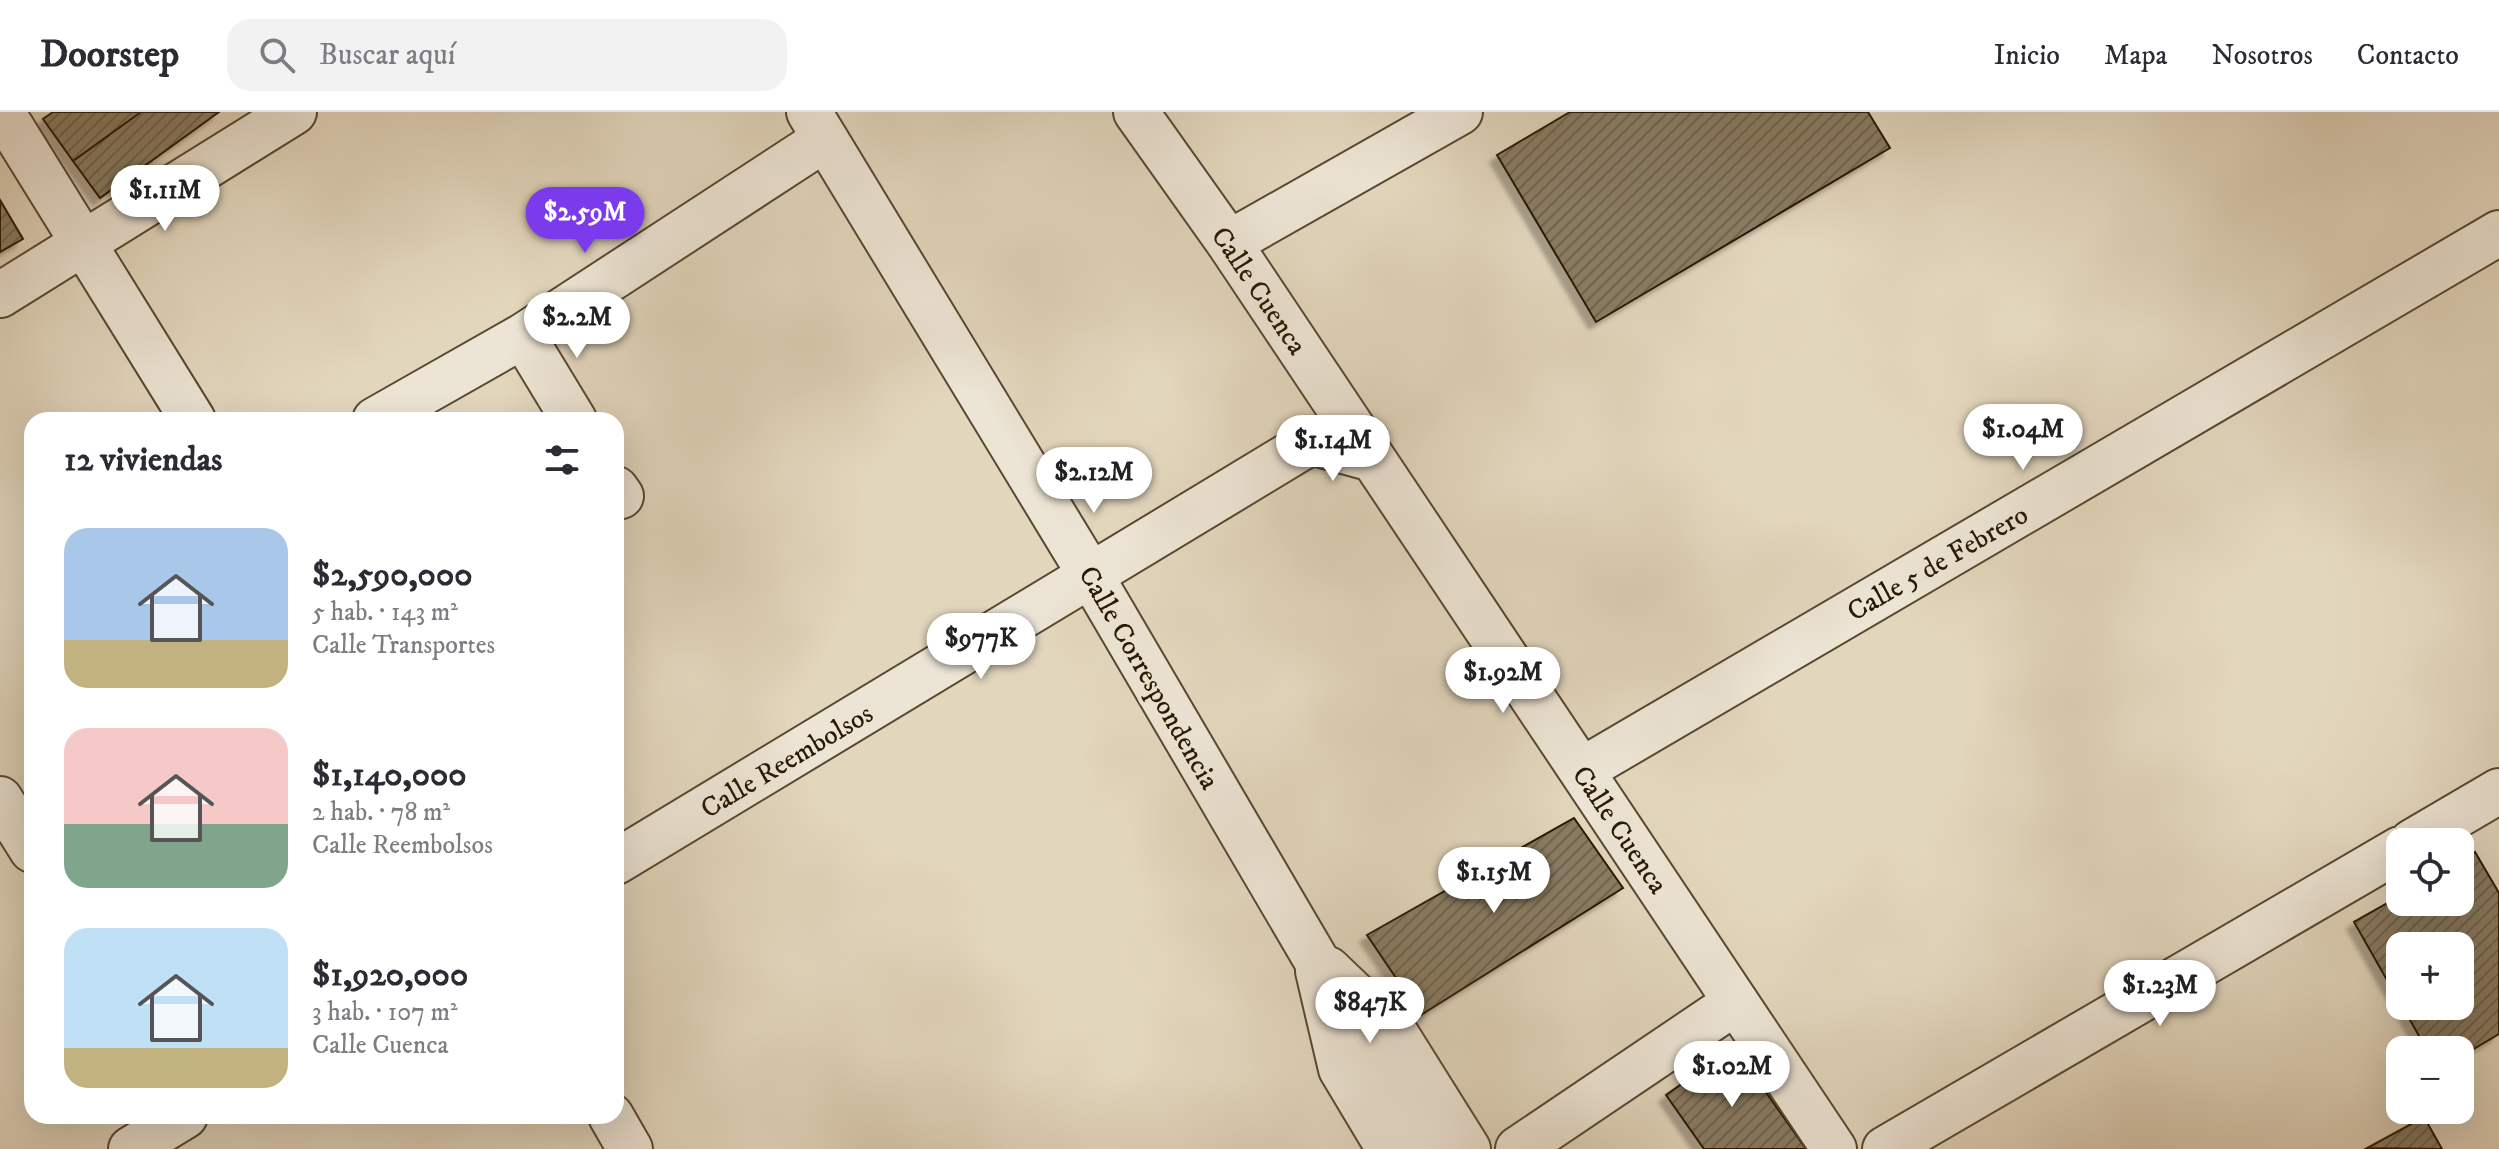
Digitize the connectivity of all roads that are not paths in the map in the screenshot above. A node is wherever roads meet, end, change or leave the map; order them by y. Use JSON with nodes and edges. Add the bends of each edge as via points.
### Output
{"nodes":[{"id":1,"x":2,"y":112,"type":"edge"},
{"id":2,"x":294,"y":112,"type":"edge"},
{"id":3,"x":1136,"y":112,"type":"edge"},
{"id":4,"x":1460,"y":112,"type":"edge"},
{"id":5,"x":817,"y":125,"type":"edge"},
{"id":6,"x":2499,"y":233,"type":"edge"},
{"id":7,"x":1229,"y":243,"type":"junction"},
{"id":8,"x":82,"y":244,"type":"junction"},
{"id":9,"x":0,"y":295,"type":"edge"},
{"id":10,"x":523,"y":336,"type":"junction"},
{"id":11,"x":188,"y":412,"type":"edge"},
{"id":12,"x":389,"y":412,"type":"edge"},
{"id":13,"x":569,"y":412,"type":"edge"},
{"id":14,"x":1373,"y":459,"type":"junction"},
{"id":15,"x":1091,"y":576,"type":"junction"},
{"id":16,"x":1582,"y":770,"type":"junction"},
{"id":17,"x":2499,"y":791,"type":"edge"},
{"id":18,"x":0,"y":799,"type":"edge"},
{"id":19,"x":2436,"y":828,"type":"edge"},
{"id":20,"x":24,"y":837,"type":"edge"},
{"id":21,"x":624,"y":857,"type":"edge"},
{"id":22,"x":2386,"y":857,"type":"edge"},
{"id":23,"x":1314,"y":957,"type":"junction"},
{"id":24,"x":1736,"y":1002,"type":"junction"},
{"id":25,"x":172,"y":1124,"type":"edge"},
{"id":26,"x":616,"y":1124,"type":"edge"},
{"id":27,"x":131,"y":1149,"type":"edge"},
{"id":28,"x":630,"y":1149,"type":"edge"},
{"id":29,"x":1389,"y":1149,"type":"edge"},
{"id":30,"x":1427,"y":1149,"type":"edge"},
{"id":31,"x":1468,"y":1149,"type":"edge"},
{"id":32,"x":1518,"y":1149,"type":"edge"},
{"id":33,"x":1834,"y":1149,"type":"edge"},
{"id":34,"x":1885,"y":1149,"type":"edge"}],
"edges":[{"from":1,"to":8,"type":"street"},
{"from":2,"to":8,"type":"street"},
{"from":3,"to":7,"type":"street","name":"Calle Cuenca"},
{"from":4,"to":7,"type":"street"},
{"from":5,"to":10,"type":"street"},
{"from":5,"to":15,"type":"street","name":"Calle Correspondencia"},
{"from":6,"to":16,"type":"street","name":"Calle 5 de Febrero"},
{"from":7,"to":14,"type":"street","name":"Calle Cuenca"},
{"from":8,"to":9,"type":"street"},
{"from":8,"to":11,"type":"street"},
{"from":10,"to":12,"type":"street"},
{"from":10,"to":13,"type":"street"},
{"from":14,"to":15,"type":"street","name":"Calle Reembolsos","via":[[1311,442]]},
{"from":14,"to":16,"type":"street","name":"Calle Cuenca"},
{"from":15,"to":21,"type":"street","name":"Calle Reembolsos"},
{"from":15,"to":23,"type":"street","name":"Calle Correspondencia"},
{"from":16,"to":24,"type":"street","name":"Calle Cuenca"},
{"from":17,"to":19,"type":"street"},
{"from":18,"to":20,"type":"street"},
{"from":22,"to":34,"type":"street"},
{"from":23,"to":29,"type":"street","name":"Calle Correspondencia","via":[[1341,1069]]},
{"from":23,"to":30,"type":"street","name":"Calle Correspondencia"},
{"from":23,"to":31,"type":"street","name":"Calle Correspondencia","via":[[1396,1034]]},
{"from":24,"to":32,"type":"street"},
{"from":24,"to":33,"type":"street","name":"Calle Cuenca"},
{"from":25,"to":27,"type":"street"},
{"from":26,"to":28,"type":"street"}]}
